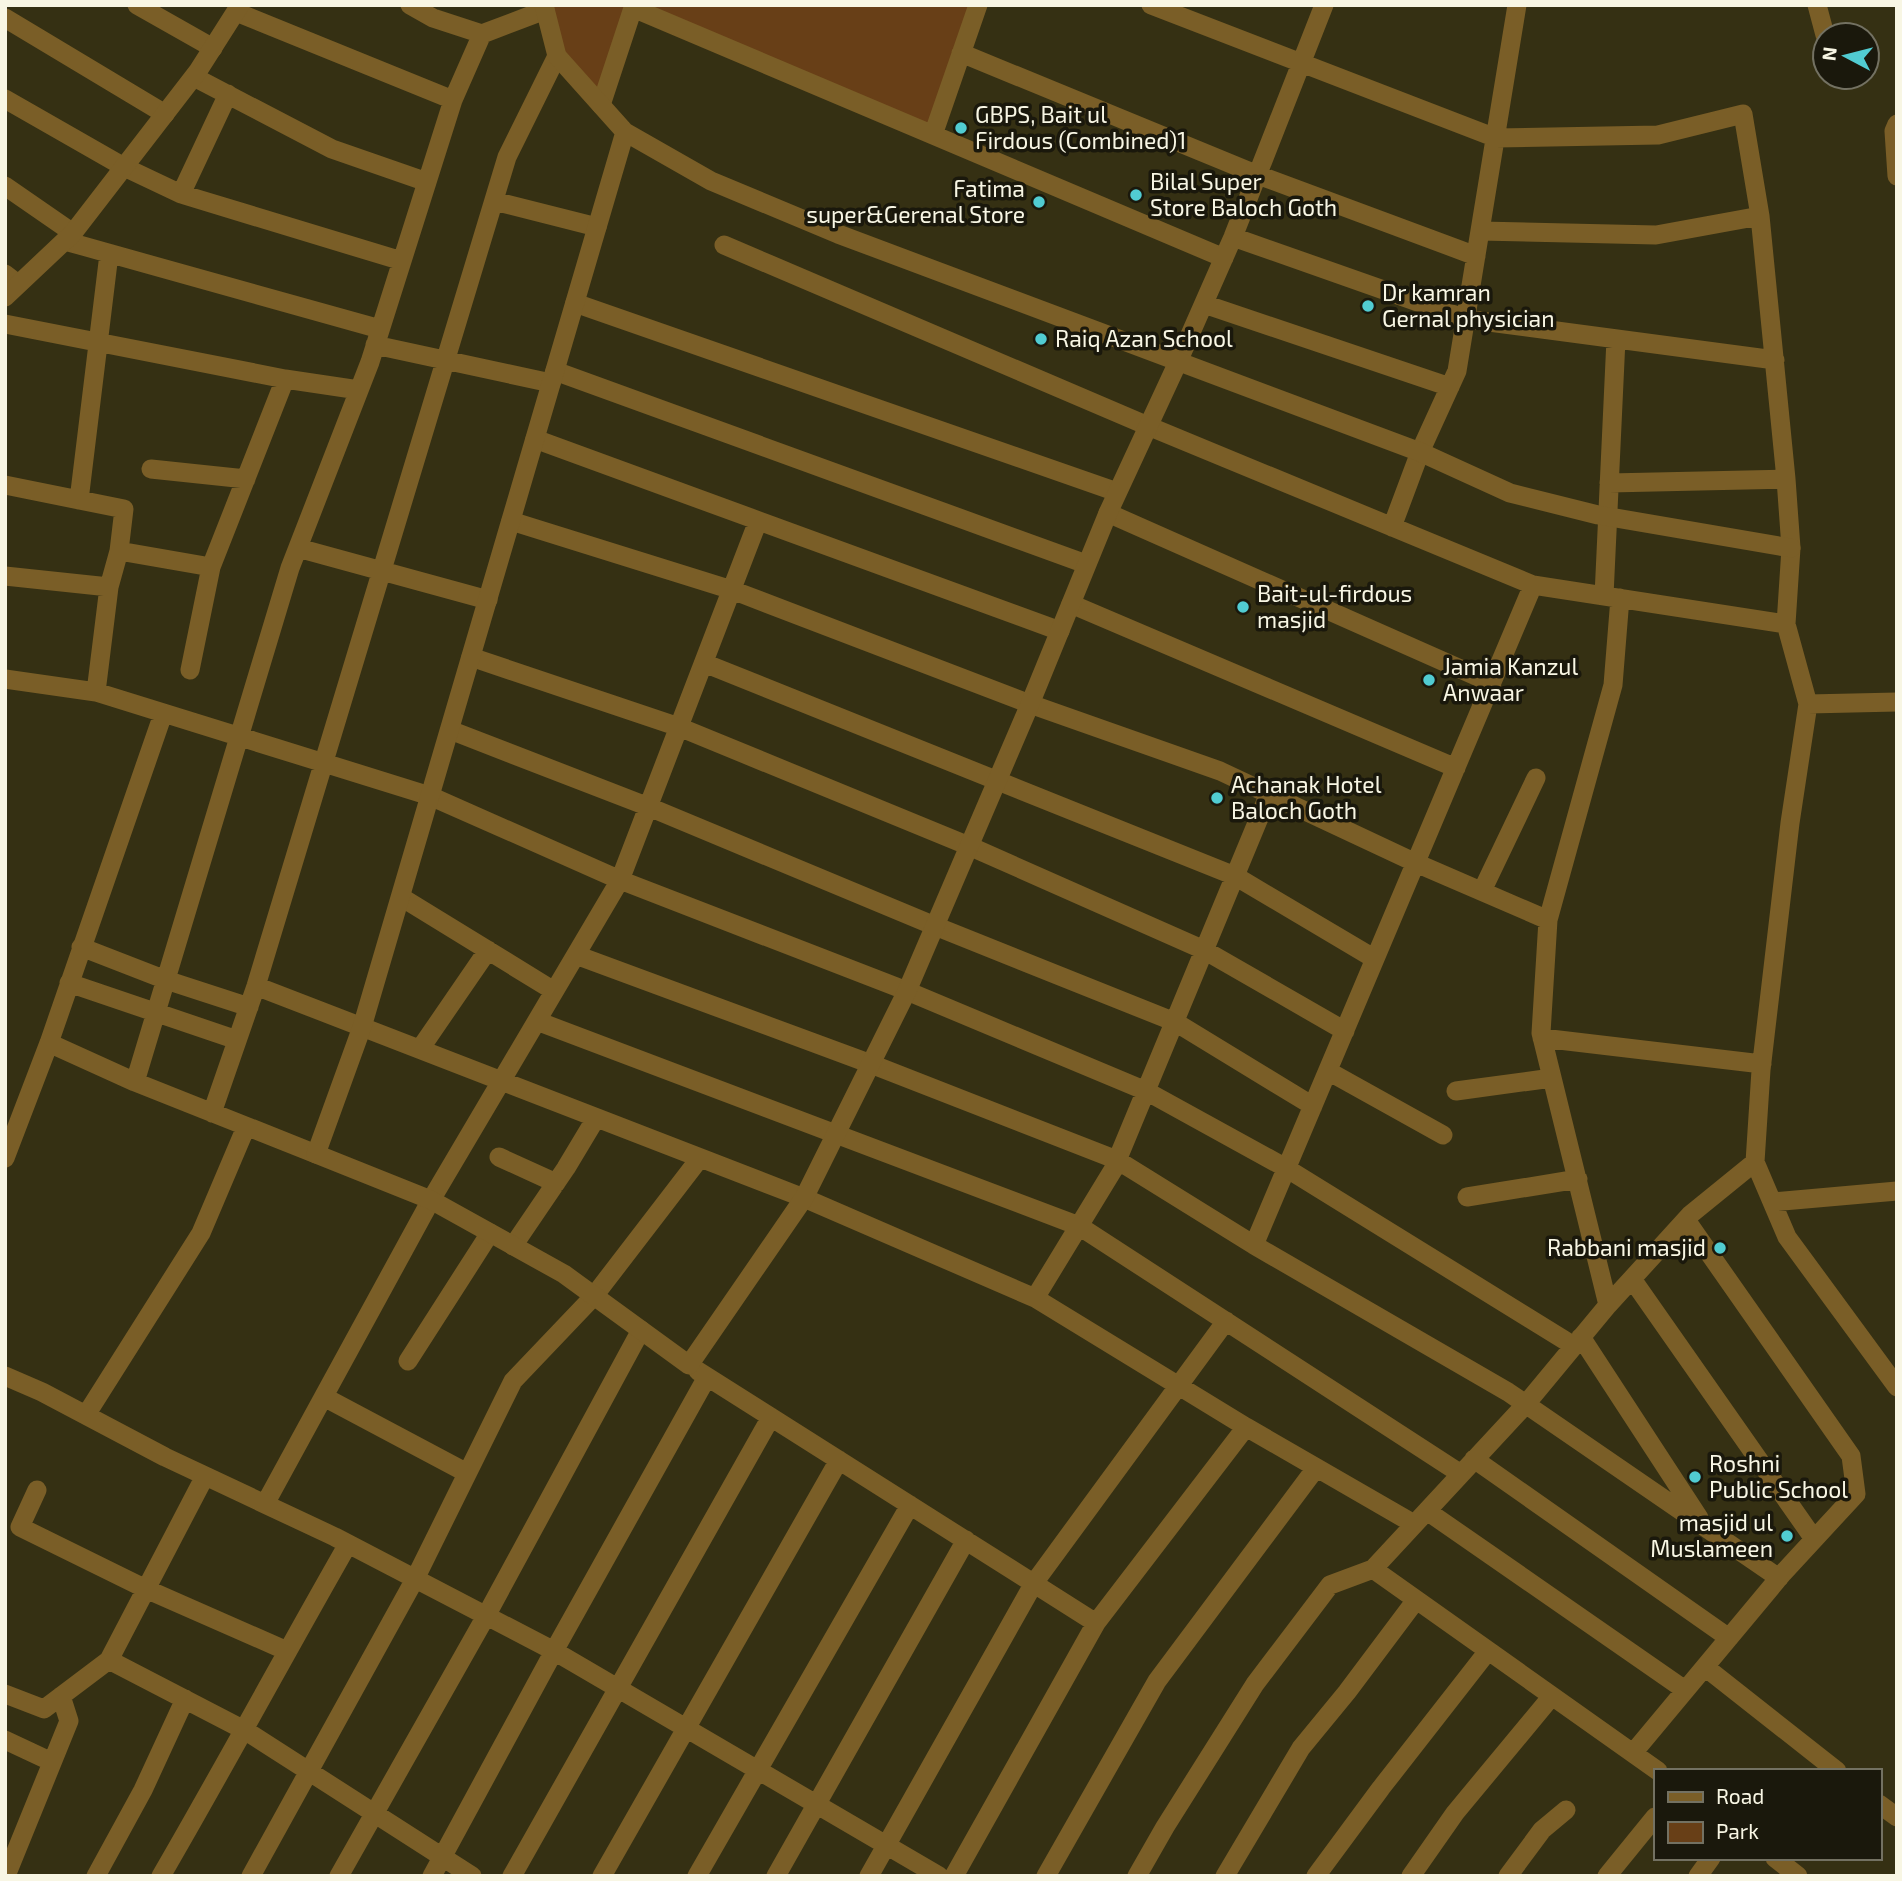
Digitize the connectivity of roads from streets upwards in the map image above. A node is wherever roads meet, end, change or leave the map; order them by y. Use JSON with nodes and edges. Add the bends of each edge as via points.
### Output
{"nodes":[{"id":1,"x":137,"y":5,"type":"edge"},
{"id":2,"x":410,"y":5,"type":"edge"},
{"id":3,"x":978,"y":5,"type":"edge"},
{"id":4,"x":1151,"y":5,"type":"edge"},
{"id":5,"x":1324,"y":5,"type":"edge"},
{"id":6,"x":1517,"y":5,"type":"edge"},
{"id":7,"x":545,"y":8,"type":"edge"},
{"id":8,"x":238,"y":9,"type":"edge"},
{"id":9,"x":432,"y":11,"type":"edge"},
{"id":10,"x":5,"y":19,"type":"edge"},
{"id":11,"x":482,"y":34,"type":"junction"},
{"id":12,"x":213,"y":48,"type":"junction"},
{"id":13,"x":961,"y":53,"type":"junction"},
{"id":14,"x":557,"y":56,"type":"junction"},
{"id":15,"x":1302,"y":62,"type":"junction"},
{"id":16,"x":194,"y":77,"type":"junction"},
{"id":17,"x":228,"y":94,"type":"junction"},
{"id":18,"x":5,"y":99,"type":"edge"},
{"id":19,"x":453,"y":100,"type":"junction"},
{"id":20,"x":601,"y":105,"type":"junction"},
{"id":21,"x":165,"y":114,"type":"junction"},
{"id":22,"x":1897,"y":124,"type":"edge"},
{"id":23,"x":625,"y":132,"type":"junction"},
{"id":24,"x":933,"y":135,"type":"junction"},
{"id":25,"x":1496,"y":138,"type":"junction"},
{"id":26,"x":124,"y":167,"type":"junction"},
{"id":27,"x":1258,"y":175,"type":"junction"},
{"id":28,"x":1897,"y":176,"type":"edge"},
{"id":29,"x":427,"y":182,"type":"junction"},
{"id":30,"x":5,"y":186,"type":"edge"},
{"id":31,"x":181,"y":194,"type":"junction"},
{"id":32,"x":494,"y":201,"type":"junction"},
{"id":33,"x":1760,"y":216,"type":"junction"},
{"id":34,"x":597,"y":227,"type":"junction"},
{"id":35,"x":1480,"y":230,"type":"junction"},
{"id":36,"x":69,"y":237,"type":"junction"},
{"id":37,"x":1233,"y":237,"type":"junction"},
{"id":38,"x":724,"y":246,"type":"dead end"},
{"id":39,"x":109,"y":254,"type":"junction"},
{"id":40,"x":1476,"y":256,"type":"junction"},
{"id":41,"x":1224,"y":258,"type":"junction"},
{"id":42,"x":402,"y":261,"type":"junction"},
{"id":43,"x":10,"y":285,"type":"edge"},
{"id":44,"x":575,"y":303,"type":"junction"},
{"id":45,"x":1204,"y":304,"type":"junction"},
{"id":46,"x":1466,"y":318,"type":"junction"},
{"id":47,"x":5,"y":324,"type":"edge"},
{"id":48,"x":378,"y":337,"type":"junction"},
{"id":49,"x":1616,"y":339,"type":"junction"},
{"id":50,"x":98,"y":344,"type":"junction"},
{"id":51,"x":446,"y":360,"type":"junction"},
{"id":52,"x":1775,"y":360,"type":"junction"},
{"id":53,"x":1178,"y":362,"type":"junction"},
{"id":54,"x":553,"y":377,"type":"junction"},
{"id":55,"x":285,"y":379,"type":"junction"},
{"id":56,"x":1450,"y":387,"type":"junction"},
{"id":57,"x":359,"y":390,"type":"junction"},
{"id":58,"x":1148,"y":426,"type":"junction"},
{"id":59,"x":535,"y":439,"type":"junction"},
{"id":60,"x":1420,"y":452,"type":"junction"},
{"id":61,"x":151,"y":469,"type":"dead end"},
{"id":62,"x":246,"y":478,"type":"junction"},
{"id":63,"x":1786,"y":479,"type":"junction"},
{"id":64,"x":1609,"y":483,"type":"junction"},
{"id":65,"x":5,"y":485,"type":"edge"},
{"id":66,"x":1117,"y":492,"type":"junction"},
{"id":67,"x":79,"y":500,"type":"junction"},
{"id":68,"x":1108,"y":513,"type":"junction"},
{"id":69,"x":1608,"y":516,"type":"junction"},
{"id":70,"x":511,"y":521,"type":"junction"},
{"id":71,"x":758,"y":521,"type":"junction"},
{"id":72,"x":1392,"y":527,"type":"junction"},
{"id":73,"x":298,"y":548,"type":"junction"},
{"id":74,"x":1791,"y":548,"type":"junction"},
{"id":75,"x":119,"y":551,"type":"junction"},
{"id":76,"x":1086,"y":564,"type":"junction"},
{"id":77,"x":211,"y":567,"type":"junction"},
{"id":78,"x":382,"y":571,"type":"junction"},
{"id":79,"x":5,"y":576,"type":"edge"},
{"id":80,"x":1533,"y":585,"type":"junction"},
{"id":81,"x":109,"y":587,"type":"junction"},
{"id":82,"x":732,"y":590,"type":"junction"},
{"id":83,"x":1612,"y":597,"type":"junction"},
{"id":84,"x":488,"y":600,"type":"junction"},
{"id":85,"x":1071,"y":604,"type":"junction"},
{"id":86,"x":1786,"y":624,"type":"junction"},
{"id":87,"x":1060,"y":631,"type":"junction"},
{"id":88,"x":471,"y":657,"type":"junction"},
{"id":89,"x":704,"y":663,"type":"junction"},
{"id":90,"x":190,"y":670,"type":"dead end"},
{"id":91,"x":5,"y":679,"type":"edge"},
{"id":92,"x":1492,"y":683,"type":"junction"},
{"id":93,"x":96,"y":692,"type":"junction"},
{"id":94,"x":1897,"y":702,"type":"edge"},
{"id":95,"x":1030,"y":704,"type":"junction"},
{"id":96,"x":1808,"y":704,"type":"junction"},
{"id":97,"x":163,"y":715,"type":"junction"},
{"id":98,"x":679,"y":727,"type":"junction"},
{"id":99,"x":450,"y":730,"type":"junction"},
{"id":100,"x":239,"y":738,"type":"junction"},
{"id":101,"x":324,"y":764,"type":"junction"},
{"id":102,"x":1456,"y":768,"type":"junction"},
{"id":103,"x":1536,"y":778,"type":"dead end"},
{"id":104,"x":997,"y":780,"type":"junction"},
{"id":105,"x":1269,"y":794,"type":"junction"},
{"id":106,"x":430,"y":796,"type":"junction"},
{"id":107,"x":649,"y":807,"type":"junction"},
{"id":108,"x":969,"y":846,"type":"junction"},
{"id":109,"x":1416,"y":863,"type":"junction"},
{"id":110,"x":1235,"y":876,"type":"junction"},
{"id":111,"x":620,"y":880,"type":"junction"},
{"id":112,"x":1482,"y":891,"type":"junction"},
{"id":113,"x":401,"y":897,"type":"junction"},
{"id":114,"x":1548,"y":920,"type":"junction"},
{"id":115,"x":935,"y":926,"type":"junction"},
{"id":116,"x":81,"y":947,"type":"junction"},
{"id":117,"x":488,"y":950,"type":"junction"},
{"id":118,"x":1204,"y":950,"type":"junction"},
{"id":119,"x":576,"y":955,"type":"junction"},
{"id":120,"x":1375,"y":959,"type":"junction"},
{"id":121,"x":166,"y":980,"type":"junction"},
{"id":122,"x":69,"y":982,"type":"junction"},
{"id":123,"x":256,"y":986,"type":"junction"},
{"id":124,"x":554,"y":991,"type":"junction"},
{"id":125,"x":907,"y":991,"type":"junction"},
{"id":126,"x":249,"y":1007,"type":"junction"},
{"id":127,"x":156,"y":1013,"type":"junction"},
{"id":128,"x":537,"y":1021,"type":"junction"},
{"id":129,"x":1175,"y":1022,"type":"junction"},
{"id":130,"x":362,"y":1027,"type":"junction"},
{"id":131,"x":1345,"y":1031,"type":"junction"},
{"id":132,"x":1542,"y":1038,"type":"junction"},
{"id":133,"x":237,"y":1040,"type":"junction"},
{"id":134,"x":49,"y":1043,"type":"junction"},
{"id":135,"x":420,"y":1049,"type":"junction"},
{"id":136,"x":871,"y":1064,"type":"junction"},
{"id":137,"x":1762,"y":1064,"type":"junction"},
{"id":138,"x":1328,"y":1071,"type":"junction"},
{"id":139,"x":1552,"y":1078,"type":"junction"},
{"id":140,"x":502,"y":1081,"type":"junction"},
{"id":141,"x":135,"y":1082,"type":"junction"},
{"id":142,"x":1146,"y":1091,"type":"junction"},
{"id":143,"x":1456,"y":1091,"type":"dead end"},
{"id":144,"x":1313,"y":1106,"type":"junction"},
{"id":145,"x":212,"y":1113,"type":"junction"},
{"id":146,"x":596,"y":1118,"type":"junction"},
{"id":147,"x":246,"y":1126,"type":"junction"},
{"id":148,"x":836,"y":1134,"type":"junction"},
{"id":149,"x":1443,"y":1135,"type":"dead end"},
{"id":150,"x":316,"y":1154,"type":"junction"},
{"id":151,"x":499,"y":1157,"type":"dead end"},
{"id":152,"x":5,"y":1158,"type":"edge"},
{"id":153,"x":700,"y":1158,"type":"junction"},
{"id":154,"x":1117,"y":1160,"type":"junction"},
{"id":155,"x":1755,"y":1162,"type":"junction"},
{"id":156,"x":1286,"y":1168,"type":"junction"},
{"id":157,"x":1578,"y":1179,"type":"junction"},
{"id":158,"x":556,"y":1183,"type":"junction"},
{"id":159,"x":1897,"y":1191,"type":"edge"},
{"id":160,"x":1467,"y":1197,"type":"dead end"},
{"id":161,"x":804,"y":1198,"type":"junction"},
{"id":162,"x":431,"y":1200,"type":"junction"},
{"id":163,"x":1772,"y":1202,"type":"junction"},
{"id":164,"x":1686,"y":1220,"type":"junction"},
{"id":165,"x":1079,"y":1226,"type":"junction"},
{"id":166,"x":490,"y":1233,"type":"junction"},
{"id":167,"x":513,"y":1245,"type":"junction"},
{"id":168,"x":1254,"y":1245,"type":"junction"},
{"id":169,"x":1632,"y":1279,"type":"junction"},
{"id":170,"x":594,"y":1296,"type":"junction"},
{"id":171,"x":1035,"y":1298,"type":"junction"},
{"id":172,"x":1608,"y":1305,"type":"junction"},
{"id":173,"x":1226,"y":1321,"type":"junction"},
{"id":174,"x":641,"y":1330,"type":"junction"},
{"id":175,"x":1578,"y":1342,"type":"junction"},
{"id":176,"x":408,"y":1361,"type":"dead end"},
{"id":177,"x":689,"y":1365,"type":"junction"},
{"id":178,"x":5,"y":1376,"type":"edge"},
{"id":179,"x":707,"y":1377,"type":"junction"},
{"id":180,"x":1180,"y":1387,"type":"junction"},
{"id":181,"x":1897,"y":1387,"type":"edge"},
{"id":182,"x":324,"y":1397,"type":"junction"},
{"id":183,"x":1526,"y":1404,"type":"junction"},
{"id":184,"x":86,"y":1415,"type":"junction"},
{"id":185,"x":771,"y":1417,"type":"junction"},
{"id":186,"x":1246,"y":1427,"type":"junction"},
{"id":187,"x":839,"y":1460,"type":"junction"},
{"id":188,"x":1468,"y":1467,"type":"junction"},
{"id":189,"x":1316,"y":1468,"type":"junction"},
{"id":190,"x":467,"y":1473,"type":"junction"},
{"id":191,"x":205,"y":1476,"type":"junction"},
{"id":192,"x":37,"y":1490,"type":"dead end"},
{"id":193,"x":265,"y":1504,"type":"junction"},
{"id":194,"x":910,"y":1505,"type":"junction"},
{"id":195,"x":1421,"y":1517,"type":"junction"},
{"id":196,"x":1704,"y":1527,"type":"junction"},
{"id":197,"x":1814,"y":1539,"type":"junction"},
{"id":198,"x":966,"y":1541,"type":"junction"},
{"id":199,"x":348,"y":1544,"type":"junction"},
{"id":200,"x":1373,"y":1569,"type":"junction"},
{"id":201,"x":1779,"y":1578,"type":"junction"},
{"id":202,"x":415,"y":1579,"type":"junction"},
{"id":203,"x":1034,"y":1583,"type":"junction"},
{"id":204,"x":146,"y":1589,"type":"junction"},
{"id":205,"x":1416,"y":1600,"type":"junction"},
{"id":206,"x":486,"y":1616,"type":"junction"},
{"id":207,"x":1096,"y":1623,"type":"junction"},
{"id":208,"x":1729,"y":1638,"type":"junction"},
{"id":209,"x":287,"y":1651,"type":"junction"},
{"id":210,"x":554,"y":1651,"type":"junction"},
{"id":211,"x":1488,"y":1651,"type":"junction"},
{"id":212,"x":108,"y":1660,"type":"junction"},
{"id":213,"x":1705,"y":1667,"type":"junction"},
{"id":214,"x":618,"y":1688,"type":"junction"},
{"id":215,"x":1685,"y":1690,"type":"junction"},
{"id":216,"x":5,"y":1694,"type":"edge"},
{"id":217,"x":61,"y":1696,"type":"junction"},
{"id":218,"x":1552,"y":1696,"type":"junction"},
{"id":219,"x":185,"y":1699,"type":"junction"},
{"id":220,"x":686,"y":1727,"type":"junction"},
{"id":221,"x":246,"y":1731,"type":"junction"},
{"id":222,"x":5,"y":1740,"type":"edge"},
{"id":223,"x":1633,"y":1753,"type":"junction"},
{"id":224,"x":52,"y":1762,"type":"junction"},
{"id":225,"x":758,"y":1769,"type":"junction"},
{"id":226,"x":1655,"y":1769,"type":"edge"},
{"id":227,"x":1834,"y":1769,"type":"edge"},
{"id":228,"x":309,"y":1771,"type":"junction"},
{"id":229,"x":817,"y":1803,"type":"junction"},
{"id":230,"x":1881,"y":1805,"type":"edge"},
{"id":231,"x":1566,"y":1810,"type":"dead end"},
{"id":232,"x":374,"y":1813,"type":"junction"},
{"id":233,"x":1897,"y":1817,"type":"edge"},
{"id":234,"x":1654,"y":1818,"type":"edge"},
{"id":235,"x":887,"y":1844,"type":"junction"},
{"id":236,"x":442,"y":1856,"type":"junction"},
{"id":237,"x":1710,"y":1860,"type":"edge"},
{"id":238,"x":6,"y":1876,"type":"edge"},
{"id":239,"x":96,"y":1876,"type":"edge"},
{"id":240,"x":161,"y":1876,"type":"edge"},
{"id":241,"x":251,"y":1876,"type":"edge"},
{"id":242,"x":340,"y":1876,"type":"edge"},
{"id":243,"x":432,"y":1876,"type":"edge"},
{"id":244,"x":472,"y":1876,"type":"edge"},
{"id":245,"x":512,"y":1876,"type":"edge"},
{"id":246,"x":602,"y":1876,"type":"edge"},
{"id":247,"x":696,"y":1876,"type":"edge"},
{"id":248,"x":776,"y":1876,"type":"edge"},
{"id":249,"x":869,"y":1876,"type":"edge"},
{"id":250,"x":939,"y":1876,"type":"edge"},
{"id":251,"x":954,"y":1876,"type":"edge"},
{"id":252,"x":1046,"y":1876,"type":"edge"},
{"id":253,"x":1138,"y":1876,"type":"edge"},
{"id":254,"x":1225,"y":1876,"type":"edge"},
{"id":255,"x":1316,"y":1876,"type":"edge"},
{"id":256,"x":1411,"y":1876,"type":"edge"},
{"id":257,"x":1508,"y":1876,"type":"edge"},
{"id":258,"x":1606,"y":1876,"type":"edge"},
{"id":259,"x":1698,"y":1876,"type":"edge"}],
"edges":[{"from":1,"to":12,"type":"street"},
{"from":2,"to":9,"type":"street"},
{"from":3,"to":13,"type":"street"},
{"from":4,"to":15,"type":"street"},
{"from":5,"to":15,"type":"street"},
{"from":6,"to":25,"type":"street"},
{"from":7,"to":11,"type":"street"},
{"from":7,"to":14,"type":"street"},
{"from":8,"to":12,"type":"street"},
{"from":8,"to":19,"type":"street"},
{"from":9,"to":11,"type":"street"},
{"from":10,"to":21,"type":"street"},
{"from":11,"to":19,"type":"street"},
{"from":12,"to":16,"type":"street"},
{"from":13,"to":24,"type":"street"},
{"from":13,"to":27,"type":"street"},
{"from":14,"to":20,"type":"street"},
{"from":14,"to":32,"type":"street","via":[[507,157]]},
{"from":15,"to":25,"type":"street"},
{"from":15,"to":27,"type":"street"},
{"from":16,"to":17,"type":"street"},
{"from":16,"to":21,"type":"street"},
{"from":17,"to":29,"type":"street","via":[[332,149]]},
{"from":17,"to":31,"type":"street"},
{"from":18,"to":26,"type":"street"},
{"from":19,"to":29,"type":"street"},
{"from":20,"to":23,"type":"street"},
{"from":20,"to":24,"type":"street","via":[[633,8]]},
{"from":21,"to":26,"type":"street"},
{"from":22,"to":28,"type":"street"},
{"from":23,"to":34,"type":"street"},
{"from":23,"to":53,"type":"street","via":[[711,181],[838,234]]},
{"from":24,"to":41,"type":"street"},
{"from":25,"to":33,"type":"street","via":[[1658,135],[1743,114]]},
{"from":25,"to":35,"type":"street"},
{"from":26,"to":31,"type":"street"},
{"from":26,"to":36,"type":"street"},
{"from":27,"to":37,"type":"street"},
{"from":27,"to":40,"type":"street"},
{"from":29,"to":42,"type":"street"},
{"from":30,"to":36,"type":"street"},
{"from":31,"to":42,"type":"street"},
{"from":32,"to":34,"type":"street"},
{"from":32,"to":51,"type":"street"},
{"from":33,"to":35,"type":"street","via":[[1656,235]]},
{"from":33,"to":52,"type":"street"},
{"from":34,"to":44,"type":"street"},
{"from":35,"to":40,"type":"street"},
{"from":36,"to":39,"type":"street"},
{"from":36,"to":43,"type":"street"},
{"from":37,"to":41,"type":"street"},
{"from":37,"to":46,"type":"street"},
{"from":38,"to":58,"type":"street"},
{"from":39,"to":48,"type":"street"},
{"from":39,"to":50,"type":"street"},
{"from":40,"to":46,"type":"street"},
{"from":41,"to":45,"type":"street"},
{"from":42,"to":48,"type":"street"},
{"from":44,"to":54,"type":"street"},
{"from":44,"to":66,"type":"street"},
{"from":45,"to":53,"type":"street"},
{"from":45,"to":56,"type":"street"},
{"from":46,"to":49,"type":"street"},
{"from":46,"to":56,"type":"street"},
{"from":47,"to":50,"type":"street"},
{"from":48,"to":51,"type":"street"},
{"from":48,"to":57,"type":"street"},
{"from":49,"to":52,"type":"street"},
{"from":49,"to":64,"type":"street"},
{"from":50,"to":55,"type":"street"},
{"from":50,"to":67,"type":"street"},
{"from":51,"to":54,"type":"street"},
{"from":51,"to":78,"type":"street"},
{"from":52,"to":63,"type":"street"},
{"from":53,"to":58,"type":"street"},
{"from":53,"to":60,"type":"street"},
{"from":54,"to":59,"type":"street"},
{"from":54,"to":76,"type":"street"},
{"from":55,"to":57,"type":"street"},
{"from":55,"to":62,"type":"street"},
{"from":56,"to":60,"type":"street"},
{"from":57,"to":73,"type":"street"},
{"from":58,"to":66,"type":"street"},
{"from":58,"to":72,"type":"street"},
{"from":59,"to":70,"type":"street"},
{"from":59,"to":71,"type":"street"},
{"from":60,"to":69,"type":"street","via":[[1510,494]]},
{"from":60,"to":72,"type":"street"},
{"from":61,"to":62,"type":"street"},
{"from":62,"to":77,"type":"street"},
{"from":63,"to":64,"type":"street"},
{"from":63,"to":74,"type":"street"},
{"from":64,"to":69,"type":"street"},
{"from":65,"to":67,"type":"street"},
{"from":66,"to":68,"type":"street"},
{"from":67,"to":75,"type":"street","via":[[124,509]]},
{"from":68,"to":76,"type":"street"},
{"from":68,"to":92,"type":"street"},
{"from":69,"to":74,"type":"street"},
{"from":69,"to":83,"type":"street"},
{"from":70,"to":82,"type":"street"},
{"from":70,"to":84,"type":"street"},
{"from":71,"to":82,"type":"street"},
{"from":71,"to":87,"type":"street"},
{"from":72,"to":80,"type":"street"},
{"from":73,"to":78,"type":"street"},
{"from":73,"to":100,"type":"street"},
{"from":74,"to":86,"type":"street"},
{"from":75,"to":77,"type":"street"},
{"from":75,"to":81,"type":"street"},
{"from":76,"to":85,"type":"street"},
{"from":77,"to":90,"type":"street"},
{"from":78,"to":84,"type":"street"},
{"from":78,"to":101,"type":"street"},
{"from":79,"to":81,"type":"street"},
{"from":80,"to":83,"type":"street"},
{"from":80,"to":92,"type":"street"},
{"from":81,"to":93,"type":"street"},
{"from":82,"to":89,"type":"street"},
{"from":82,"to":95,"type":"street"},
{"from":83,"to":86,"type":"street"},
{"from":83,"to":114,"type":"street","via":[[1613,685]]},
{"from":84,"to":88,"type":"street"},
{"from":85,"to":87,"type":"street"},
{"from":85,"to":102,"type":"street"},
{"from":86,"to":96,"type":"street"},
{"from":87,"to":95,"type":"street"},
{"from":88,"to":98,"type":"street"},
{"from":88,"to":99,"type":"street"},
{"from":89,"to":98,"type":"street"},
{"from":89,"to":104,"type":"street"},
{"from":91,"to":93,"type":"street"},
{"from":92,"to":102,"type":"street"},
{"from":93,"to":97,"type":"street"},
{"from":94,"to":96,"type":"street"},
{"from":95,"to":104,"type":"street"},
{"from":95,"to":105,"type":"street","via":[[1220,771]]},
{"from":96,"to":137,"type":"street"},
{"from":97,"to":100,"type":"street"},
{"from":97,"to":116,"type":"street"},
{"from":98,"to":107,"type":"street"},
{"from":98,"to":108,"type":"street"},
{"from":99,"to":106,"type":"street"},
{"from":99,"to":107,"type":"street"},
{"from":100,"to":101,"type":"street"},
{"from":100,"to":121,"type":"street"},
{"from":101,"to":106,"type":"street"},
{"from":101,"to":123,"type":"street"},
{"from":102,"to":109,"type":"street"},
{"from":103,"to":112,"type":"street"},
{"from":104,"to":108,"type":"street"},
{"from":104,"to":110,"type":"street"},
{"from":105,"to":109,"type":"street"},
{"from":105,"to":110,"type":"street"},
{"from":106,"to":111,"type":"street"},
{"from":106,"to":113,"type":"street"},
{"from":107,"to":111,"type":"street"},
{"from":107,"to":115,"type":"street"},
{"from":108,"to":115,"type":"street"},
{"from":108,"to":118,"type":"street"},
{"from":109,"to":112,"type":"street"},
{"from":109,"to":120,"type":"street"},
{"from":110,"to":118,"type":"street"},
{"from":110,"to":120,"type":"street"},
{"from":111,"to":119,"type":"street"},
{"from":111,"to":125,"type":"street"},
{"from":112,"to":114,"type":"street"},
{"from":113,"to":117,"type":"street"},
{"from":113,"to":130,"type":"street"},
{"from":114,"to":132,"type":"street"},
{"from":115,"to":125,"type":"street"},
{"from":115,"to":129,"type":"street"},
{"from":116,"to":121,"type":"street"},
{"from":116,"to":122,"type":"street"},
{"from":117,"to":124,"type":"street"},
{"from":117,"to":135,"type":"street"},
{"from":118,"to":129,"type":"street"},
{"from":118,"to":131,"type":"street"},
{"from":119,"to":124,"type":"street"},
{"from":119,"to":136,"type":"street"},
{"from":120,"to":131,"type":"street"},
{"from":121,"to":126,"type":"street"},
{"from":121,"to":127,"type":"street"},
{"from":122,"to":127,"type":"street"},
{"from":122,"to":134,"type":"street"},
{"from":123,"to":126,"type":"street"},
{"from":123,"to":130,"type":"street"},
{"from":124,"to":128,"type":"street"},
{"from":125,"to":136,"type":"street"},
{"from":125,"to":142,"type":"street"},
{"from":126,"to":133,"type":"street"},
{"from":127,"to":133,"type":"street"},
{"from":127,"to":141,"type":"street"},
{"from":128,"to":140,"type":"street"},
{"from":128,"to":148,"type":"street"},
{"from":129,"to":142,"type":"street"},
{"from":129,"to":144,"type":"street"},
{"from":130,"to":135,"type":"street"},
{"from":130,"to":150,"type":"street"},
{"from":131,"to":138,"type":"street"},
{"from":132,"to":137,"type":"street"},
{"from":132,"to":139,"type":"street"},
{"from":133,"to":145,"type":"street"},
{"from":134,"to":141,"type":"street"},
{"from":134,"to":152,"type":"street"},
{"from":135,"to":140,"type":"street"},
{"from":136,"to":148,"type":"street"},
{"from":136,"to":154,"type":"street"},
{"from":137,"to":155,"type":"street"},
{"from":138,"to":144,"type":"street"},
{"from":138,"to":149,"type":"street"},
{"from":139,"to":143,"type":"street"},
{"from":139,"to":157,"type":"street"},
{"from":140,"to":146,"type":"street"},
{"from":140,"to":162,"type":"street"},
{"from":141,"to":145,"type":"street"},
{"from":142,"to":154,"type":"street"},
{"from":142,"to":156,"type":"street"},
{"from":144,"to":156,"type":"street"},
{"from":145,"to":147,"type":"street"},
{"from":146,"to":153,"type":"street"},
{"from":146,"to":158,"type":"street"},
{"from":147,"to":150,"type":"street"},
{"from":147,"to":184,"type":"street","via":[[201,1233]]},
{"from":148,"to":161,"type":"street"},
{"from":148,"to":165,"type":"street"},
{"from":150,"to":162,"type":"street"},
{"from":151,"to":158,"type":"street"},
{"from":153,"to":161,"type":"street"},
{"from":153,"to":170,"type":"street"},
{"from":154,"to":165,"type":"street"},
{"from":154,"to":168,"type":"street"},
{"from":155,"to":163,"type":"street"},
{"from":155,"to":164,"type":"street"},
{"from":156,"to":168,"type":"street"},
{"from":156,"to":175,"type":"street"},
{"from":157,"to":160,"type":"street"},
{"from":157,"to":172,"type":"street"},
{"from":158,"to":167,"type":"street"},
{"from":159,"to":163,"type":"street"},
{"from":161,"to":171,"type":"street"},
{"from":161,"to":177,"type":"street"},
{"from":162,"to":166,"type":"street"},
{"from":162,"to":182,"type":"street"},
{"from":163,"to":181,"type":"street","via":[[1787,1237]]},
{"from":164,"to":169,"type":"street"},
{"from":164,"to":197,"type":"street","via":[[1851,1456],[1856,1494]]},
{"from":165,"to":171,"type":"street"},
{"from":165,"to":173,"type":"street"},
{"from":166,"to":167,"type":"street"},
{"from":166,"to":176,"type":"street"},
{"from":167,"to":170,"type":"street"},
{"from":168,"to":183,"type":"street"},
{"from":169,"to":172,"type":"street"},
{"from":169,"to":197,"type":"street"},
{"from":170,"to":174,"type":"street"},
{"from":170,"to":190,"type":"street","via":[[513,1381]]},
{"from":171,"to":180,"type":"street"},
{"from":172,"to":175,"type":"street"},
{"from":173,"to":180,"type":"street"},
{"from":173,"to":188,"type":"street"},
{"from":174,"to":177,"type":"street"},
{"from":174,"to":206,"type":"street"},
{"from":175,"to":183,"type":"street"},
{"from":175,"to":196,"type":"street"},
{"from":177,"to":179,"type":"street"},
{"from":178,"to":184,"type":"street"},
{"from":179,"to":185,"type":"street"},
{"from":179,"to":210,"type":"street"},
{"from":180,"to":186,"type":"street"},
{"from":180,"to":203,"type":"street"},
{"from":182,"to":190,"type":"street"},
{"from":182,"to":193,"type":"street"},
{"from":183,"to":188,"type":"street"},
{"from":183,"to":196,"type":"street"},
{"from":184,"to":191,"type":"street"},
{"from":185,"to":187,"type":"street"},
{"from":185,"to":214,"type":"street"},
{"from":186,"to":189,"type":"street"},
{"from":186,"to":207,"type":"street"},
{"from":187,"to":194,"type":"street"},
{"from":187,"to":220,"type":"street"},
{"from":188,"to":195,"type":"street"},
{"from":188,"to":208,"type":"street"},
{"from":189,"to":195,"type":"street"},
{"from":189,"to":252,"type":"street","via":[[1157,1681]]},
{"from":190,"to":202,"type":"street"},
{"from":191,"to":193,"type":"street"},
{"from":191,"to":204,"type":"street"},
{"from":192,"to":204,"type":"street","via":[[20,1527]]},
{"from":193,"to":199,"type":"street"},
{"from":194,"to":198,"type":"street"},
{"from":194,"to":225,"type":"street"},
{"from":195,"to":200,"type":"street"},
{"from":195,"to":215,"type":"street"},
{"from":196,"to":201,"type":"street"},
{"from":197,"to":201,"type":"street"},
{"from":198,"to":203,"type":"street"},
{"from":198,"to":229,"type":"street"},
{"from":199,"to":202,"type":"street"},
{"from":199,"to":209,"type":"street"},
{"from":200,"to":205,"type":"street"},
{"from":200,"to":253,"type":"street","via":[[1330,1585],[1255,1684]]},
{"from":201,"to":208,"type":"street"},
{"from":202,"to":206,"type":"street"},
{"from":202,"to":228,"type":"street"},
{"from":203,"to":207,"type":"street"},
{"from":203,"to":235,"type":"street"},
{"from":204,"to":209,"type":"street"},
{"from":204,"to":212,"type":"street"},
{"from":205,"to":211,"type":"street"},
{"from":205,"to":254,"type":"street","via":[[1301,1748]]},
{"from":206,"to":210,"type":"street"},
{"from":206,"to":232,"type":"street"},
{"from":207,"to":251,"type":"street"},
{"from":208,"to":213,"type":"street"},
{"from":209,"to":221,"type":"street"},
{"from":210,"to":214,"type":"street"},
{"from":210,"to":236,"type":"street"},
{"from":211,"to":218,"type":"street"},
{"from":211,"to":255,"type":"street"},
{"from":212,"to":217,"type":"street"},
{"from":212,"to":219,"type":"street"},
{"from":213,"to":215,"type":"street"},
{"from":213,"to":227,"type":"street"},
{"from":214,"to":220,"type":"street"},
{"from":214,"to":245,"type":"street"},
{"from":215,"to":223,"type":"street"},
{"from":216,"to":217,"type":"street","via":[[44,1709]]},
{"from":217,"to":224,"type":"street","via":[[69,1721]]},
{"from":218,"to":223,"type":"street"},
{"from":218,"to":256,"type":"street","via":[[1455,1812]]},
{"from":219,"to":221,"type":"street"},
{"from":219,"to":239,"type":"street"},
{"from":220,"to":225,"type":"street"},
{"from":220,"to":246,"type":"street"},
{"from":221,"to":228,"type":"street"},
{"from":221,"to":240,"type":"street"},
{"from":222,"to":224,"type":"street"},
{"from":223,"to":226,"type":"street"},
{"from":224,"to":238,"type":"street"},
{"from":225,"to":229,"type":"street"},
{"from":225,"to":247,"type":"street"},
{"from":228,"to":232,"type":"street"},
{"from":228,"to":241,"type":"street"},
{"from":229,"to":235,"type":"street"},
{"from":229,"to":248,"type":"street"},
{"from":230,"to":233,"type":"street"},
{"from":231,"to":257,"type":"street","via":[[1542,1830]]},
{"from":232,"to":236,"type":"street"},
{"from":232,"to":242,"type":"street"},
{"from":234,"to":258,"type":"street"},
{"from":235,"to":249,"type":"street"},
{"from":235,"to":250,"type":"street"},
{"from":236,"to":243,"type":"street"},
{"from":236,"to":244,"type":"street"},
{"from":237,"to":259,"type":"street"}]}
